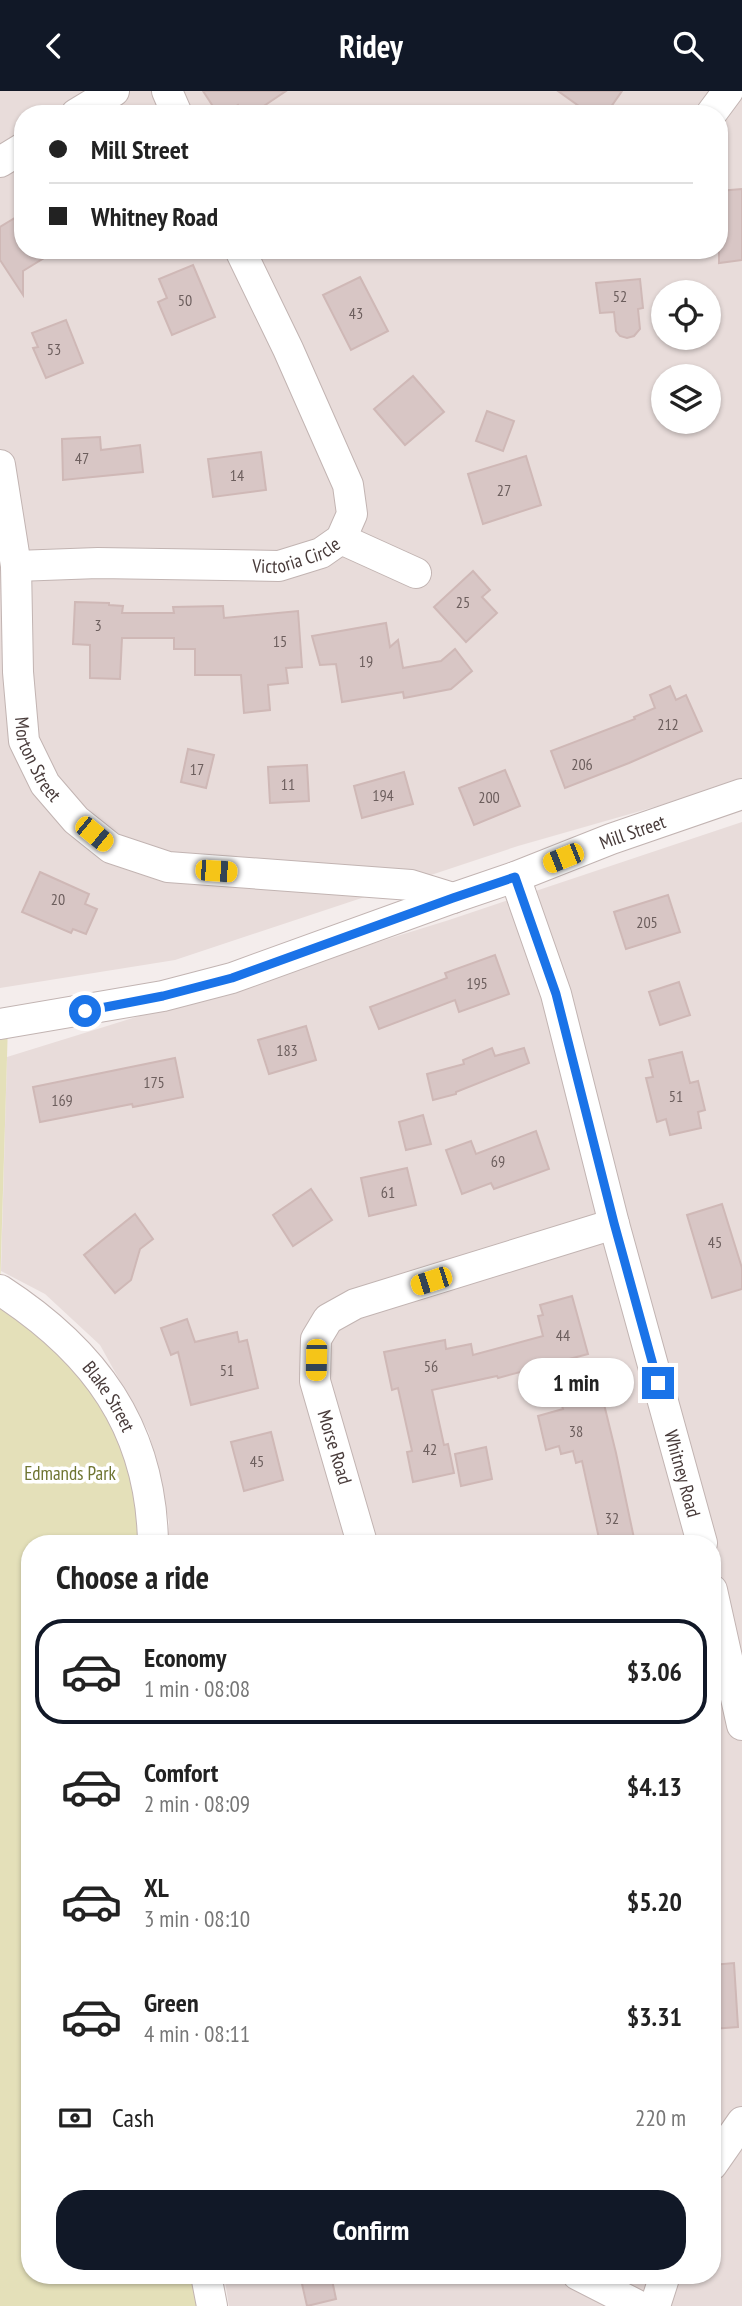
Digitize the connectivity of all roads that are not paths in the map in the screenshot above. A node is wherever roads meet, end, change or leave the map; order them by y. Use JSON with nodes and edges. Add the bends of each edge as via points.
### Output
{"nodes":[{"id":1,"x":114,"y":91,"type":"edge"},
{"id":2,"x":91,"y":105,"type":"edge"},
{"id":3,"x":244,"y":259,"type":"edge"},
{"id":4,"x":0,"y":465,"type":"edge"},
{"id":5,"x":341,"y":539,"type":"junction"},
{"id":6,"x":16,"y":566,"type":"junction"},
{"id":7,"x":416,"y":573,"type":"dead end"},
{"id":8,"x":742,"y":794,"type":"edge"},
{"id":9,"x":515,"y":877,"type":"junction"},
{"id":10,"x":453,"y":898,"type":"junction"},
{"id":11,"x":0,"y":1024,"type":"edge"},
{"id":12,"x":614,"y":1223,"type":"junction"},
{"id":13,"x":0,"y":1290,"type":"edge"},
{"id":14,"x":152,"y":1535,"type":"edge"},
{"id":15,"x":360,"y":1535,"type":"edge"},
{"id":16,"x":700,"y":1535,"type":"edge"},
{"id":17,"x":721,"y":1630,"type":"edge"},
{"id":18,"x":742,"y":1725,"type":"edge"},
{"id":19,"x":742,"y":2122,"type":"edge"},
{"id":20,"x":721,"y":2152,"type":"edge"},
{"id":21,"x":208,"y":2284,"type":"edge"},
{"id":22,"x":596,"y":2284,"type":"edge"},
{"id":23,"x":662,"y":2284,"type":"edge"},
{"id":24,"x":212,"y":2306,"type":"edge"},
{"id":25,"x":639,"y":2306,"type":"edge"},
{"id":26,"x":655,"y":2306,"type":"edge"}],
"edges":[{"from":1,"to":2,"type":"street"},
{"from":3,"to":5,"type":"street","name":"Victoria Circle","via":[[348,485],[352,514]]},
{"from":4,"to":6,"type":"street","name":"Morton Street"},
{"from":5,"to":6,"type":"street","name":"Victoria Circle","via":[[321,553],[279,566]]},
{"from":5,"to":7,"type":"street"},
{"from":6,"to":10,"type":"street","name":"Morton Street","via":[[24,741],[46,784],[76,820],[111,848],[168,867],[411,885]]},
{"from":8,"to":9,"type":"street","name":"Mill Street"},
{"from":9,"to":10,"type":"street","name":"Mill Street"},
{"from":9,"to":12,"type":"street","name":"Whitney Road","via":[[556,994]]},
{"from":10,"to":11,"type":"street","name":"Mill Street","via":[[232,978],[150,999]]},
{"from":12,"to":15,"type":"street","name":"Morse Road","via":[[355,1304],[328,1319],[316,1339],[315,1381]]},
{"from":12,"to":16,"type":"street","name":"Whitney Road"},
{"from":13,"to":14,"type":"street","name":"Blake Street","via":[[55,1330],[109,1391],[138,1455]]},
{"from":17,"to":18,"type":"street"},
{"from":19,"to":20,"type":"street"},
{"from":21,"to":24,"type":"street"},
{"from":22,"to":25,"type":"street"},
{"from":23,"to":26,"type":"street"}]}
